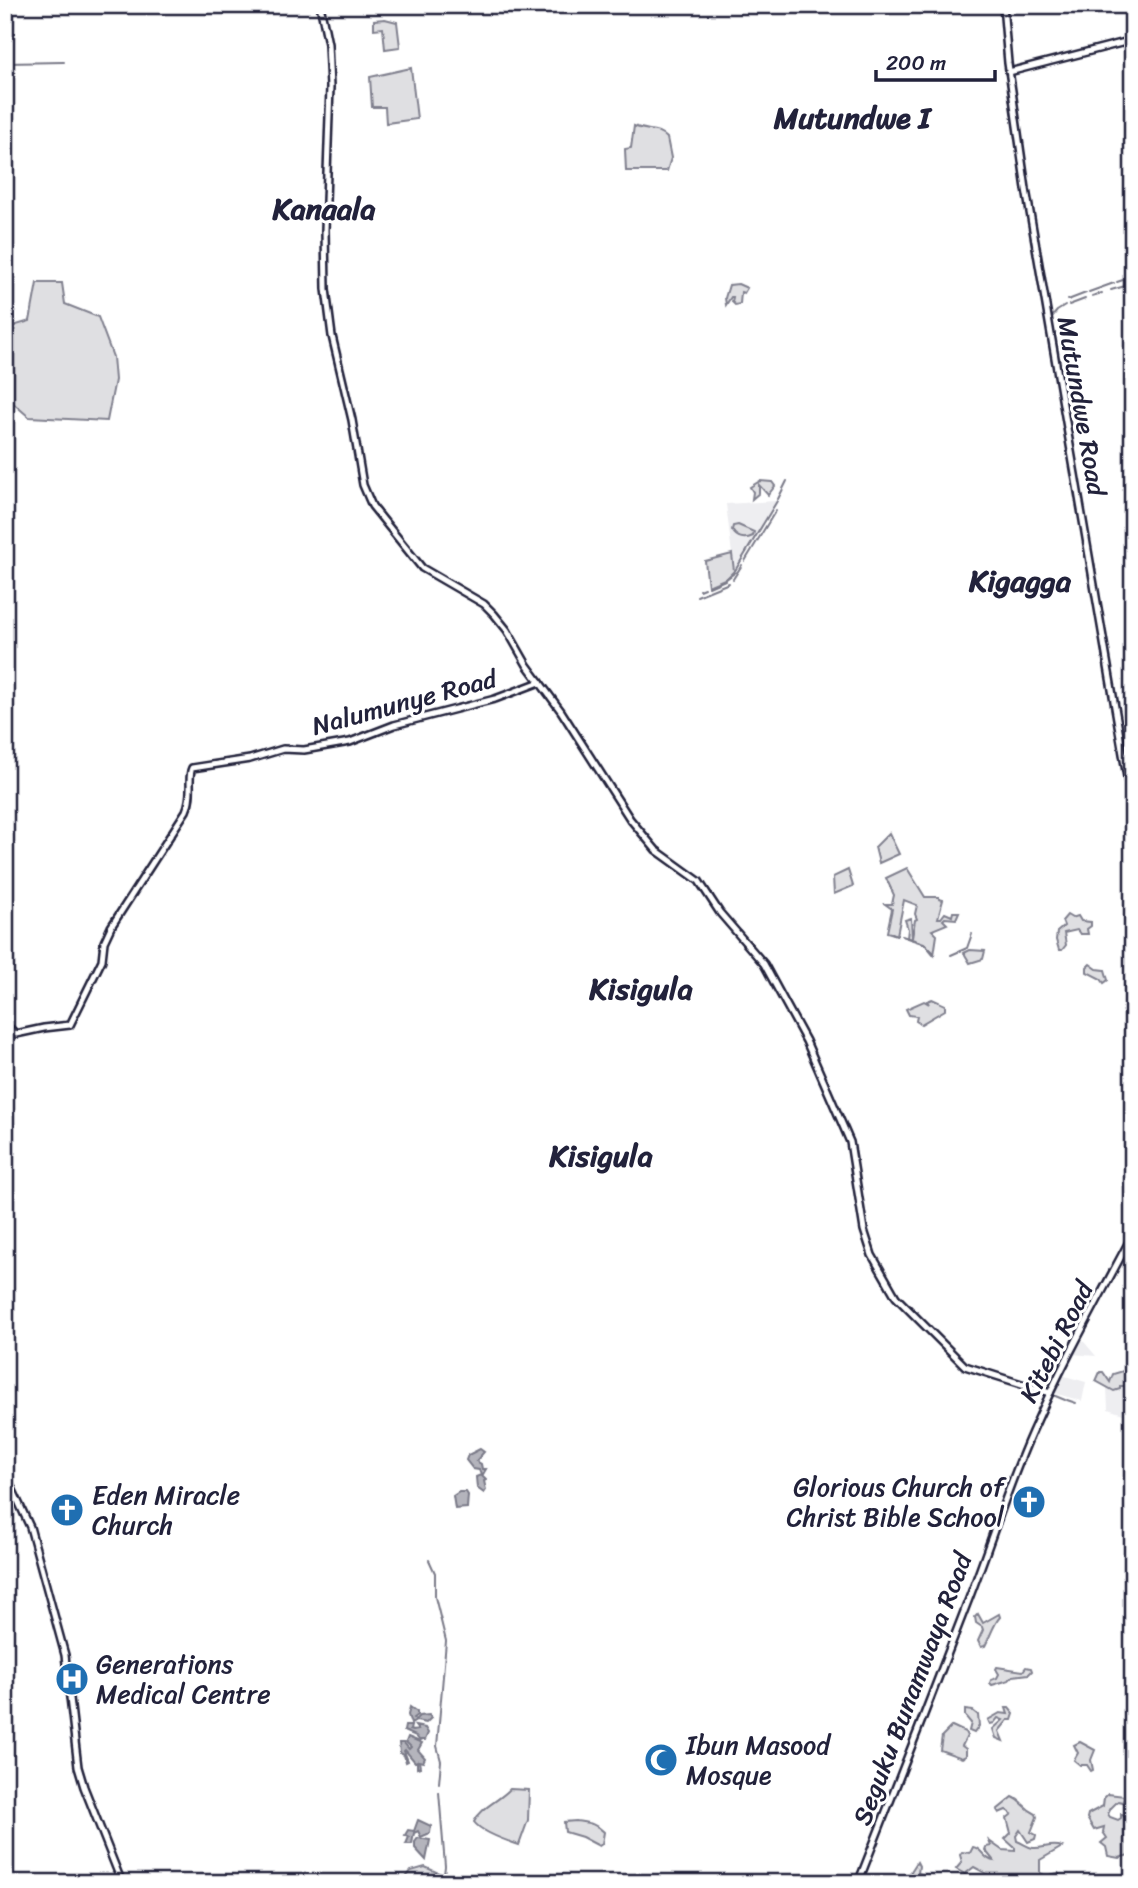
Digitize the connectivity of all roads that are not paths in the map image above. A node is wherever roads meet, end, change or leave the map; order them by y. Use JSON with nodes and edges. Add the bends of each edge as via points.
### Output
{"nodes":[{"id":1,"x":320,"y":5,"type":"edge"},
{"id":2,"x":1003,"y":5,"type":"edge"},
{"id":3,"x":1133,"y":40,"type":"edge"},
{"id":4,"x":1009,"y":72,"type":"junction"},
{"id":5,"x":540,"y":682,"type":"junction"},
{"id":6,"x":1133,"y":812,"type":"edge"},
{"id":7,"x":5,"y":1024,"type":"edge"},
{"id":8,"x":1133,"y":1234,"type":"edge"},
{"id":9,"x":1049,"y":1393,"type":"junction"},
{"id":10,"x":1017,"y":1469,"type":"joint"},
{"id":11,"x":5,"y":1473,"type":"edge"},
{"id":12,"x":122,"y":1883,"type":"edge"},
{"id":13,"x":858,"y":1883,"type":"edge"}],
"edges":[{"from":1,"to":5,"type":"street","via":[[330,87],[326,289],[366,495],[422,568],[487,606]]},
{"from":2,"to":4,"type":"street","name":"Mutundwe Road"},
{"from":3,"to":4,"type":"street"},
{"from":4,"to":6,"type":"street","name":"Mutundwe Road"},
{"from":5,"to":7,"type":"street","name":"Nalumunye Road","via":[[350,742],[282,749],[192,768],[186,811],[111,927],[102,960],[70,1026],[16,1034]]},
{"from":5,"to":9,"type":"street","via":[[629,819],[656,850],[699,881],[764,964],[806,1041],[850,1142],[864,1230],[872,1255],[896,1297],[965,1366]]},
{"from":8,"to":9,"type":"street","name":"Kitebi Road"},
{"from":9,"to":10,"type":"street","name":"Kitebi Road"},
{"from":10,"to":13,"type":"street","name":"Seguku Bunamwaya Road"},
{"from":11,"to":12,"type":"street","via":[[30,1527],[65,1656],[83,1787]]}]}
